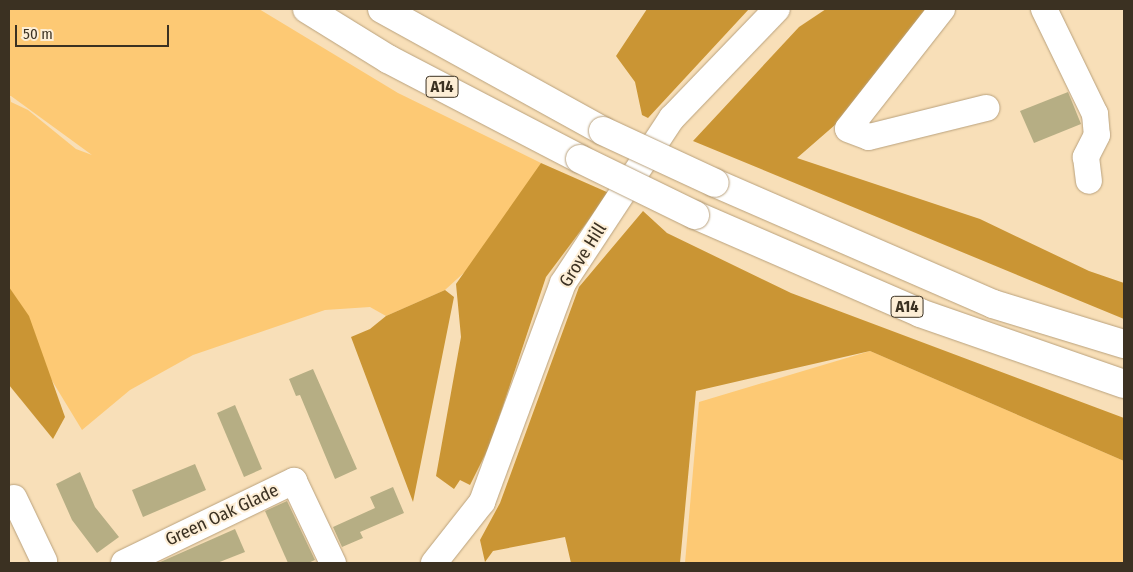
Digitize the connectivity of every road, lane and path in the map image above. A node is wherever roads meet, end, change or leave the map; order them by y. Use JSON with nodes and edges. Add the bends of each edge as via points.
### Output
{"nodes":[{"id":1,"x":307,"y":9,"type":"edge"},
{"id":2,"x":382,"y":9,"type":"edge"},
{"id":3,"x":777,"y":9,"type":"edge"},
{"id":4,"x":942,"y":9,"type":"edge"},
{"id":5,"x":1044,"y":9,"type":"edge"},
{"id":6,"x":986,"y":108,"type":"dead end"},
{"id":7,"x":1089,"y":181,"type":"dead end"},
{"id":8,"x":1124,"y":344,"type":"edge"},
{"id":9,"x":1124,"y":384,"type":"edge"},
{"id":10,"x":14,"y":498,"type":"dead end"},
{"id":11,"x":454,"y":552,"type":"edge"},
{"id":12,"x":48,"y":562,"type":"edge"},
{"id":13,"x":124,"y":563,"type":"edge"},
{"id":14,"x":333,"y":563,"type":"edge"},
{"id":15,"x":434,"y":563,"type":"edge"}],
"edges":[{"from":1,"to":9,"type":"highway","number":"A14","bridge":true,"via":[[388,59],[696,215],[920,313]]},
{"from":2,"to":8,"type":"highway","number":"A14","bridge":true,"via":[[603,131],[715,183],[992,304]]},
{"from":3,"to":11,"type":"street","name":"Grove Hill","via":[[672,118],[563,283],[482,502]]},
{"from":4,"to":6,"type":"street","via":[[848,129],[869,137]]},
{"from":5,"to":7,"type":"street","via":[[1095,114],[1097,135],[1086,157]]},
{"from":10,"to":12,"type":"street"},
{"from":11,"to":15,"type":"street","name":"Grove Hill"},
{"from":13,"to":14,"type":"street","name":"Green Oak Glade","via":[[294,482]]}]}
